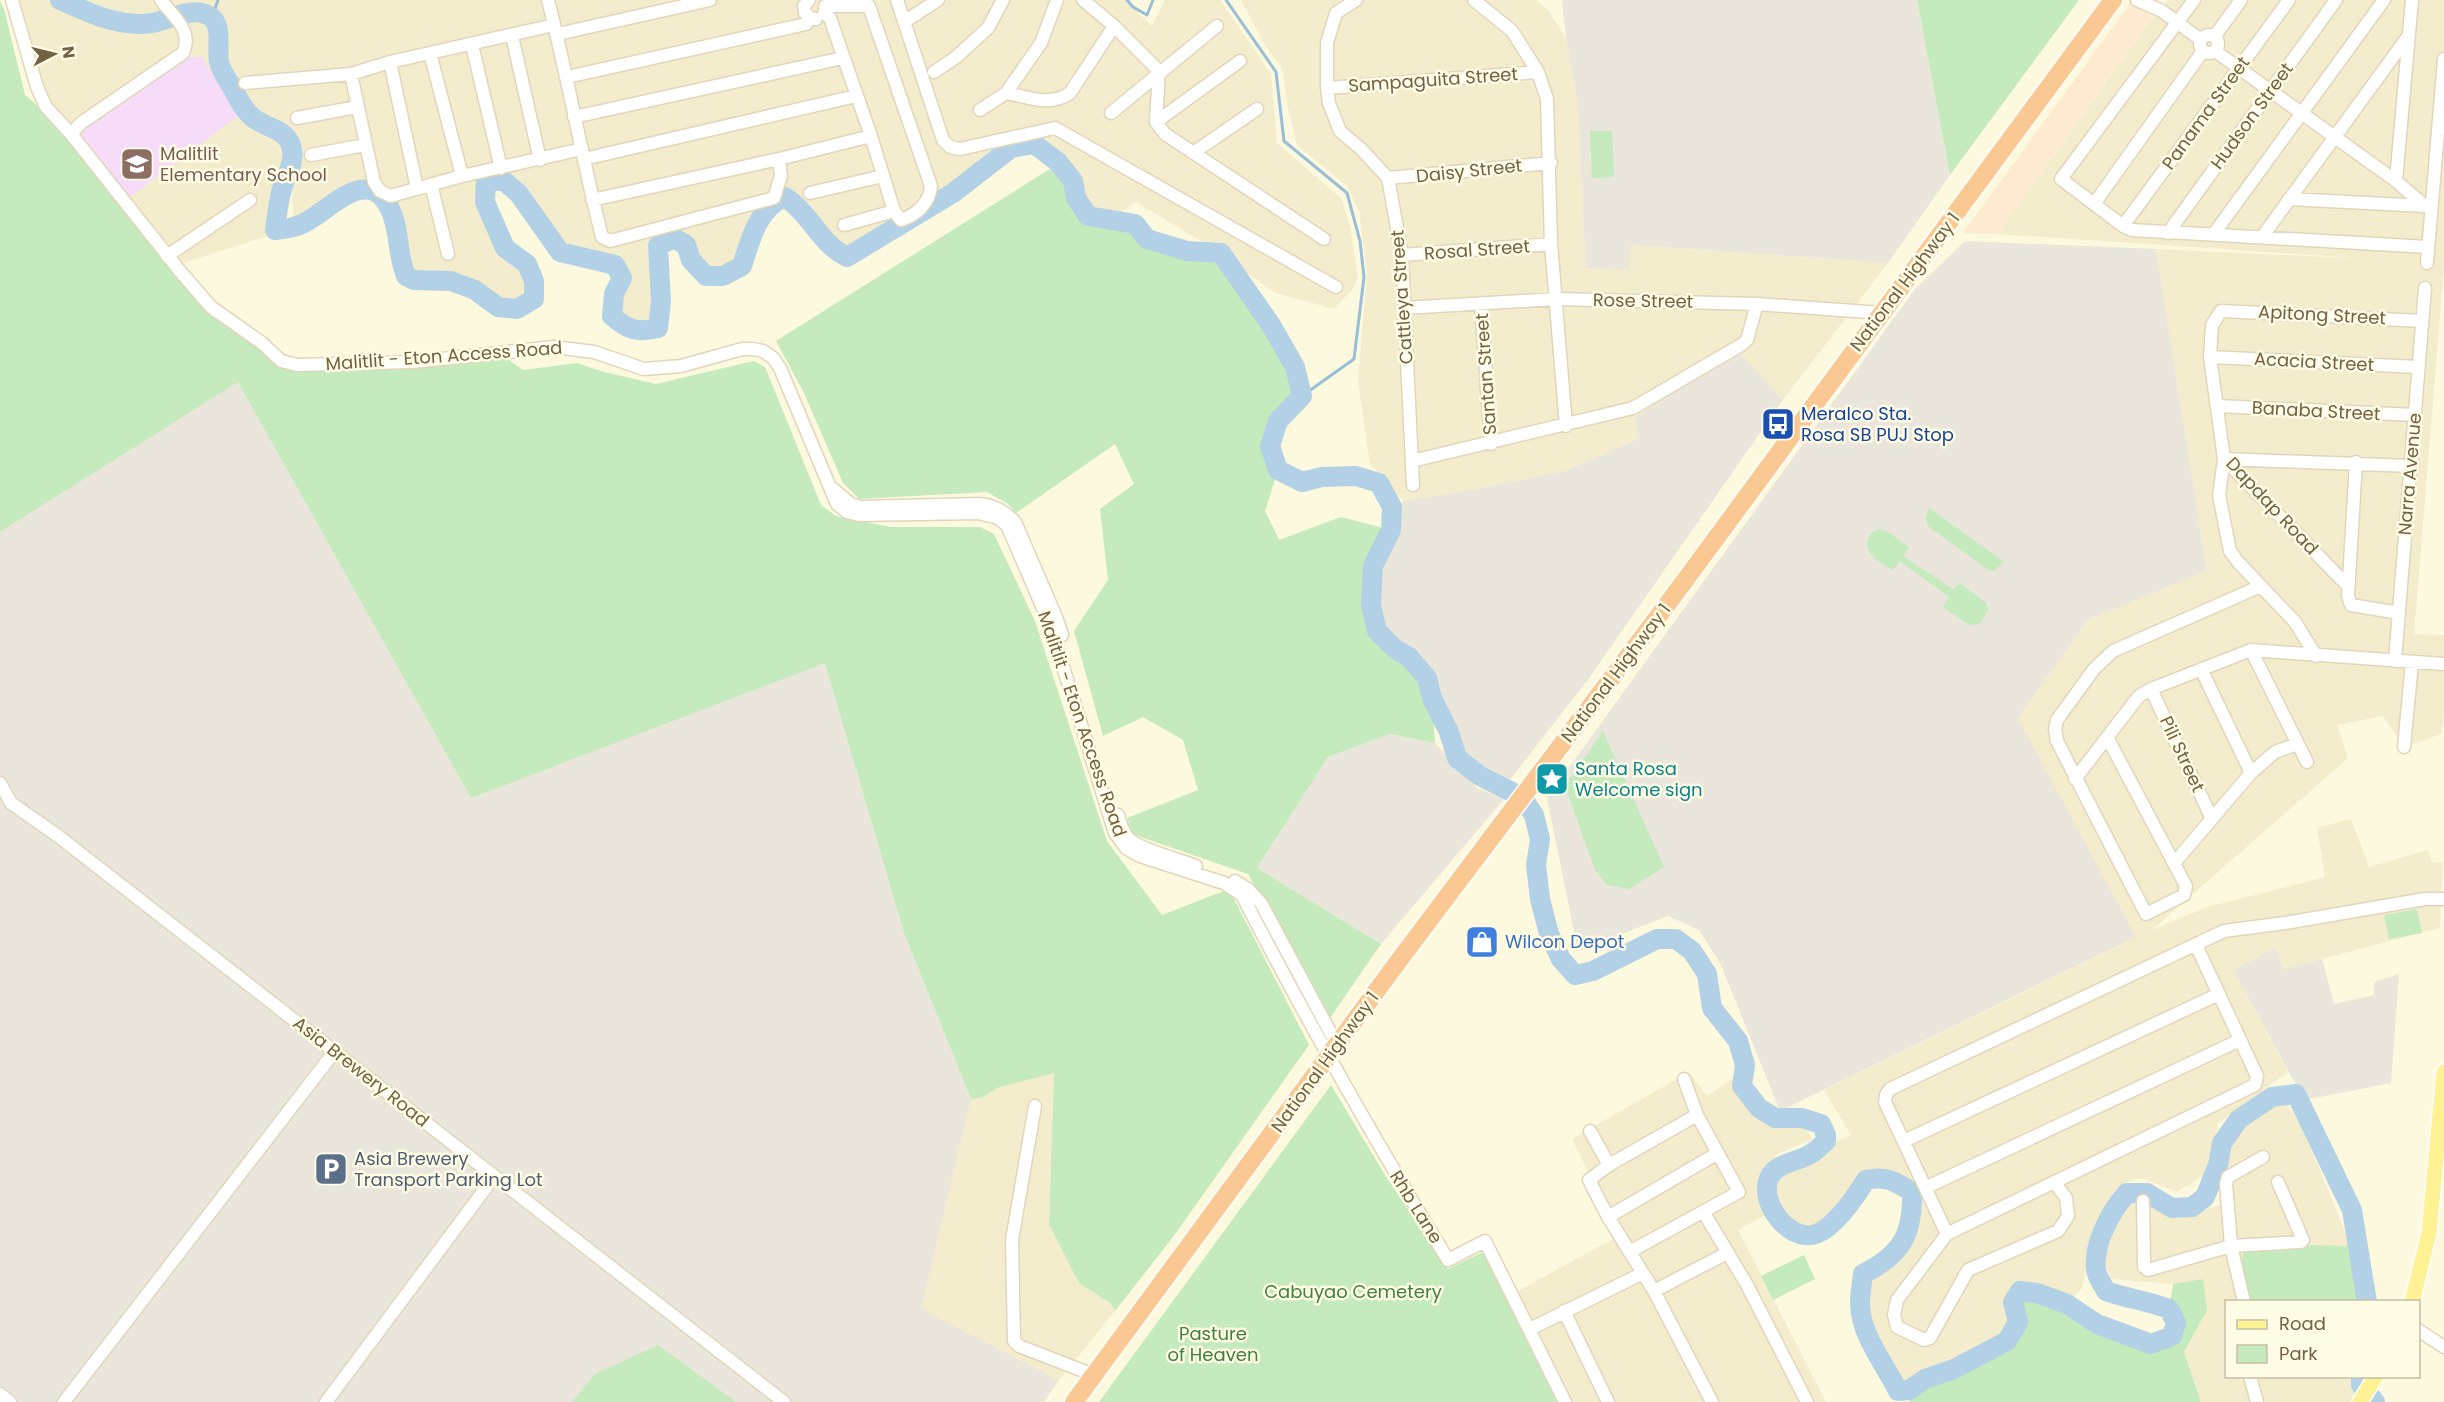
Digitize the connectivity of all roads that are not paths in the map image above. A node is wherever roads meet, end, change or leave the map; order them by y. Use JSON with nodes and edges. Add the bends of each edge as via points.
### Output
{"nodes":[{"id":1,"x":12,"y":0,"type":"edge"},
{"id":2,"x":161,"y":0,"type":"edge"},
{"id":3,"x":548,"y":0,"type":"edge"},
{"id":4,"x":710,"y":0,"type":"edge"},
{"id":5,"x":897,"y":0,"type":"edge"},
{"id":6,"x":939,"y":0,"type":"edge"},
{"id":7,"x":1003,"y":0,"type":"edge"},
{"id":8,"x":1057,"y":0,"type":"edge"},
{"id":9,"x":1083,"y":0,"type":"edge"},
{"id":10,"x":1356,"y":0,"type":"edge"},
{"id":11,"x":1474,"y":0,"type":"edge"},
{"id":12,"x":2113,"y":0,"type":"edge"},
{"id":13,"x":2137,"y":0,"type":"edge"},
{"id":14,"x":2194,"y":0,"type":"edge"},
{"id":15,"x":2241,"y":0,"type":"edge"},
{"id":16,"x":2289,"y":0,"type":"edge"},
{"id":17,"x":2336,"y":0,"type":"edge"},
{"id":18,"x":2384,"y":0,"type":"edge"},
{"id":19,"x":2412,"y":0,"type":"edge"},
{"id":20,"x":806,"y":1,"type":"edge"},
{"id":21,"x":2160,"y":5,"type":"edge"},
{"id":22,"x":823,"y":6,"type":"edge"},
{"id":23,"x":810,"y":18,"type":"junction"},
{"id":24,"x":904,"y":22,"type":"junction"},
{"id":25,"x":2178,"y":22,"type":"junction"},
{"id":26,"x":1114,"y":26,"type":"junction"},
{"id":27,"x":1217,"y":26,"type":"dead end"},
{"id":28,"x":556,"y":29,"type":"junction"},
{"id":29,"x":2409,"y":35,"type":"junction"},
{"id":30,"x":512,"y":36,"type":"junction"},
{"id":31,"x":472,"y":45,"type":"junction"},
{"id":32,"x":2206,"y":47,"type":"junction"},
{"id":33,"x":430,"y":53,"type":"junction"},
{"id":34,"x":843,"y":58,"type":"junction"},
{"id":35,"x":2444,"y":59,"type":"edge"},
{"id":36,"x":1240,"y":61,"type":"dead end"},
{"id":37,"x":390,"y":62,"type":"junction"},
{"id":38,"x":2239,"y":69,"type":"junction"},
{"id":39,"x":1159,"y":71,"type":"junction"},
{"id":40,"x":934,"y":72,"type":"dead end"},
{"id":41,"x":1539,"y":72,"type":"junction"},
{"id":42,"x":351,"y":74,"type":"junction"},
{"id":43,"x":567,"y":77,"type":"junction"},
{"id":44,"x":245,"y":83,"type":"dead end"},
{"id":45,"x":1327,"y":88,"type":"junction"},
{"id":46,"x":2271,"y":90,"type":"junction"},
{"id":47,"x":1006,"y":93,"type":"junction"},
{"id":48,"x":856,"y":96,"type":"junction"},
{"id":49,"x":357,"y":107,"type":"junction"},
{"id":50,"x":1257,"y":109,"type":"dead end"},
{"id":51,"x":980,"y":111,"type":"dead end"},
{"id":52,"x":1112,"y":113,"type":"dead end"},
{"id":53,"x":2302,"y":113,"type":"junction"},
{"id":54,"x":574,"y":117,"type":"junction"},
{"id":55,"x":297,"y":118,"type":"dead end"},
{"id":56,"x":1156,"y":122,"type":"junction"},
{"id":57,"x":71,"y":134,"type":"junction"},
{"id":58,"x":872,"y":136,"type":"junction"},
{"id":59,"x":2336,"y":138,"type":"junction"},
{"id":60,"x":365,"y":145,"type":"junction"},
{"id":61,"x":1193,"y":153,"type":"junction"},
{"id":62,"x":583,"y":154,"type":"junction"},
{"id":63,"x":311,"y":155,"type":"dead end"},
{"id":64,"x":779,"y":159,"type":"junction"},
{"id":65,"x":540,"y":160,"type":"junction"},
{"id":66,"x":1551,"y":163,"type":"junction"},
{"id":67,"x":501,"y":168,"type":"junction"},
{"id":68,"x":462,"y":176,"type":"junction"},
{"id":69,"x":883,"y":176,"type":"junction"},
{"id":70,"x":1388,"y":178,"type":"junction"},
{"id":71,"x":2396,"y":181,"type":"junction"},
{"id":72,"x":431,"y":184,"type":"junction"},
{"id":73,"x":417,"y":188,"type":"junction"},
{"id":74,"x":810,"y":193,"type":"dead end"},
{"id":75,"x":2289,"y":199,"type":"junction"},
{"id":76,"x":250,"y":200,"type":"dead end"},
{"id":77,"x":592,"y":200,"type":"junction"},
{"id":78,"x":2094,"y":204,"type":"junction"},
{"id":79,"x":2428,"y":206,"type":"junction"},
{"id":80,"x":894,"y":211,"type":"junction"},
{"id":81,"x":844,"y":225,"type":"dead end"},
{"id":82,"x":2123,"y":226,"type":"junction"},
{"id":83,"x":2168,"y":233,"type":"junction"},
{"id":84,"x":2213,"y":235,"type":"junction"},
{"id":85,"x":2262,"y":237,"type":"junction"},
{"id":86,"x":1324,"y":239,"type":"dead end"},
{"id":87,"x":1551,"y":244,"type":"junction"},
{"id":88,"x":2428,"y":247,"type":"junction"},
{"id":89,"x":448,"y":254,"type":"dead end"},
{"id":90,"x":1402,"y":255,"type":"junction"},
{"id":91,"x":167,"y":256,"type":"junction"},
{"id":92,"x":2427,"y":263,"type":"dead end"},
{"id":93,"x":1336,"y":287,"type":"dead end"},
{"id":94,"x":2425,"y":288,"type":"dead end"},
{"id":95,"x":1557,"y":299,"type":"junction"},
{"id":96,"x":1480,"y":303,"type":"junction"},
{"id":97,"x":1757,"y":304,"type":"junction"},
{"id":98,"x":1404,"y":308,"type":"junction"},
{"id":99,"x":2221,"y":310,"type":"joint"},
{"id":100,"x":1882,"y":313,"type":"junction"},
{"id":101,"x":2422,"y":321,"type":"junction"},
{"id":102,"x":2210,"y":357,"type":"junction"},
{"id":103,"x":2418,"y":367,"type":"junction"},
{"id":104,"x":2218,"y":406,"type":"junction"},
{"id":105,"x":2415,"y":415,"type":"junction"},
{"id":106,"x":1566,"y":426,"type":"junction"},
{"id":107,"x":1491,"y":444,"type":"junction"},
{"id":108,"x":2224,"y":459,"type":"junction"},
{"id":109,"x":1412,"y":461,"type":"junction"},
{"id":110,"x":2356,"y":462,"type":"junction"},
{"id":111,"x":2410,"y":466,"type":"junction"},
{"id":112,"x":1413,"y":485,"type":"dead end"},
{"id":113,"x":832,"y":489,"type":"junction"},
{"id":114,"x":2261,"y":586,"type":"junction"},
{"id":115,"x":2348,"y":586,"type":"junction"},
{"id":116,"x":2398,"y":613,"type":"junction"},
{"id":117,"x":2251,"y":650,"type":"junction"},
{"id":118,"x":2316,"y":656,"type":"junction"},
{"id":119,"x":2395,"y":661,"type":"junction"},
{"id":120,"x":2412,"y":662,"type":"junction"},
{"id":121,"x":2444,"y":664,"type":"edge"},
{"id":122,"x":2201,"y":669,"type":"junction"},
{"id":123,"x":2151,"y":689,"type":"junction"},
{"id":124,"x":2107,"y":737,"type":"junction"},
{"id":125,"x":2298,"y":744,"type":"junction"},
{"id":126,"x":2404,"y":747,"type":"dead end"},
{"id":127,"x":2307,"y":762,"type":"dead end"},
{"id":128,"x":2251,"y":773,"type":"junction"},
{"id":129,"x":2076,"y":779,"type":"junction"},
{"id":130,"x":0,"y":783,"type":"edge"},
{"id":131,"x":11,"y":803,"type":"junction"},
{"id":132,"x":0,"y":811,"type":"edge"},
{"id":133,"x":2212,"y":819,"type":"junction"},
{"id":134,"x":2175,"y":862,"type":"junction"},
{"id":135,"x":2444,"y":899,"type":"edge"},
{"id":136,"x":2196,"y":945,"type":"junction"},
{"id":137,"x":1297,"y":971,"type":"junction"},
{"id":138,"x":1287,"y":981,"type":"junction"},
{"id":139,"x":2219,"y":994,"type":"junction"},
{"id":140,"x":2240,"y":1040,"type":"junction"},
{"id":141,"x":335,"y":1051,"type":"junction"},
{"id":142,"x":1333,"y":1051,"type":"junction"},
{"id":143,"x":2444,"y":1072,"type":"edge"},
{"id":144,"x":1684,"y":1080,"type":"dead end"},
{"id":145,"x":1035,"y":1106,"type":"dead end"},
{"id":146,"x":1697,"y":1115,"type":"junction"},
{"id":147,"x":2442,"y":1123,"type":"edge"},
{"id":148,"x":1590,"y":1131,"type":"dead end"},
{"id":149,"x":1904,"y":1141,"type":"junction"},
{"id":150,"x":1718,"y":1153,"type":"junction"},
{"id":151,"x":2263,"y":1157,"type":"dead end"},
{"id":152,"x":1610,"y":1165,"type":"junction"},
{"id":153,"x":494,"y":1177,"type":"junction"},
{"id":154,"x":2278,"y":1182,"type":"dead end"},
{"id":155,"x":2055,"y":1183,"type":"junction"},
{"id":156,"x":1927,"y":1187,"type":"junction"},
{"id":157,"x":2143,"y":1201,"type":"dead end"},
{"id":158,"x":1704,"y":1213,"type":"junction"},
{"id":159,"x":1608,"y":1217,"type":"junction"},
{"id":160,"x":1947,"y":1234,"type":"junction"},
{"id":161,"x":2231,"y":1246,"type":"junction"},
{"id":162,"x":1631,"y":1251,"type":"junction"},
{"id":163,"x":1727,"y":1253,"type":"junction"},
{"id":164,"x":1643,"y":1273,"type":"junction"},
{"id":165,"x":1654,"y":1292,"type":"junction"},
{"id":166,"x":2244,"y":1300,"type":"edge"},
{"id":167,"x":2412,"y":1300,"type":"edge"},
{"id":168,"x":1564,"y":1311,"type":"junction"},
{"id":169,"x":1530,"y":1329,"type":"junction"},
{"id":170,"x":2420,"y":1331,"type":"edge"},
{"id":171,"x":2444,"y":1347,"type":"edge"},
{"id":172,"x":1094,"y":1375,"type":"junction"},
{"id":173,"x":2250,"y":1378,"type":"edge"},
{"id":174,"x":2375,"y":1378,"type":"edge"},
{"id":175,"x":0,"y":1394,"type":"edge"},
{"id":176,"x":10,"y":1402,"type":"edge"},
{"id":177,"x":64,"y":1402,"type":"edge"},
{"id":178,"x":326,"y":1402,"type":"edge"},
{"id":179,"x":784,"y":1402,"type":"edge"},
{"id":180,"x":1074,"y":1402,"type":"edge"},
{"id":181,"x":1565,"y":1402,"type":"edge"},
{"id":182,"x":1608,"y":1402,"type":"edge"},
{"id":183,"x":1712,"y":1402,"type":"edge"},
{"id":184,"x":1808,"y":1402,"type":"edge"},
{"id":185,"x":2257,"y":1402,"type":"edge"},
{"id":186,"x":2360,"y":1402,"type":"edge"}],
"edges":[{"from":1,"to":57,"type":"street","name":"Malitlit - Eton Access Road","via":[[37,87],[46,107]]},
{"from":2,"to":57,"type":"street","via":[[186,32],[183,53],[81,123]]},
{"from":3,"to":28,"type":"street"},
{"from":4,"to":28,"type":"street"},
{"from":5,"to":24,"type":"street"},
{"from":6,"to":24,"type":"street"},
{"from":7,"to":40,"type":"street","via":[[988,28]]},
{"from":8,"to":47,"type":"street","via":[[1041,43]]},
{"from":9,"to":26,"type":"street"},
{"from":10,"to":45,"type":"street","via":[[1336,13],[1327,43]]},
{"from":11,"to":41,"type":"street","via":[[1512,31]]},
{"from":12,"to":100,"type":"highway","name":"National Highway 1"},
{"from":13,"to":21,"type":"street"},
{"from":14,"to":25,"type":"street"},
{"from":15,"to":32,"type":"street","via":[[2214,37],[2218,46]]},
{"from":16,"to":38,"type":"street","name":"Panama Street"},
{"from":17,"to":46,"type":"street","name":"Hudson Street"},
{"from":18,"to":53,"type":"street"},
{"from":19,"to":29,"type":"street"},
{"from":20,"to":23,"type":"street","via":[[804,10]]},
{"from":21,"to":25,"type":"street"},
{"from":22,"to":23,"type":"street","via":[[818,18]]},
{"from":22,"to":34,"type":"street"},
{"from":22,"to":80,"type":"street","via":[[869,6],[932,186],[929,201],[908,218],[902,219]]},
{"from":23,"to":43,"type":"street","via":[[806,24]]},
{"from":24,"to":93,"type":"street","via":[[943,140],[950,147],[960,149],[1055,128]]},
{"from":25,"to":32,"type":"street"},
{"from":25,"to":78,"type":"street","via":[[2061,179]]},
{"from":26,"to":39,"type":"street"},
{"from":26,"to":47,"type":"street","via":[[1070,93],[1061,99],[1052,102]]},
{"from":27,"to":39,"type":"street"},
{"from":28,"to":30,"type":"street"},
{"from":28,"to":43,"type":"street"},
{"from":29,"to":59,"type":"street"},
{"from":29,"to":71,"type":"street"},
{"from":30,"to":31,"type":"street"},
{"from":30,"to":65,"type":"street"},
{"from":31,"to":33,"type":"street"},
{"from":31,"to":67,"type":"street"},
{"from":32,"to":38,"type":"street"},
{"from":32,"to":78,"type":"street"},
{"from":33,"to":37,"type":"street"},
{"from":33,"to":68,"type":"street"},
{"from":34,"to":48,"type":"street"},
{"from":34,"to":54,"type":"street"},
{"from":35,"to":79,"type":"street"},
{"from":36,"to":56,"type":"street"},
{"from":37,"to":42,"type":"street"},
{"from":37,"to":73,"type":"street"},
{"from":38,"to":46,"type":"street"},
{"from":38,"to":82,"type":"street","name":"Panama Street"},
{"from":39,"to":52,"type":"street"},
{"from":39,"to":56,"type":"street"},
{"from":41,"to":45,"type":"street","name":"Sampaguita Street"},
{"from":41,"to":66,"type":"street","via":[[1547,99]]},
{"from":42,"to":44,"type":"street"},
{"from":42,"to":49,"type":"street"},
{"from":43,"to":54,"type":"street"},
{"from":45,"to":70,"type":"street","via":[[1340,131]]},
{"from":46,"to":53,"type":"street"},
{"from":46,"to":83,"type":"street","name":"Hudson Street"},
{"from":47,"to":51,"type":"street"},
{"from":48,"to":58,"type":"street"},
{"from":48,"to":62,"type":"street"},
{"from":49,"to":55,"type":"street"},
{"from":49,"to":60,"type":"street"},
{"from":50,"to":61,"type":"street"},
{"from":53,"to":59,"type":"street"},
{"from":53,"to":84,"type":"street"},
{"from":54,"to":62,"type":"street"},
{"from":56,"to":61,"type":"street","via":[[1165,135]]},
{"from":57,"to":91,"type":"street","name":"Malitlit - Eton Access Road"},
{"from":58,"to":64,"type":"street"},
{"from":58,"to":69,"type":"street"},
{"from":59,"to":71,"type":"street"},
{"from":59,"to":75,"type":"street"},
{"from":60,"to":63,"type":"street"},
{"from":60,"to":73,"type":"street","via":[[380,191],[391,196]]},
{"from":61,"to":86,"type":"street"},
{"from":62,"to":65,"type":"street"},
{"from":62,"to":77,"type":"street"},
{"from":64,"to":77,"type":"street"},
{"from":64,"to":77,"type":"street","via":[[781,176],[774,198],[610,241],[602,237]]},
{"from":65,"to":67,"type":"street"},
{"from":66,"to":70,"type":"street","name":"Daisy Street"},
{"from":66,"to":87,"type":"street"},
{"from":67,"to":68,"type":"street"},
{"from":68,"to":72,"type":"street"},
{"from":69,"to":74,"type":"street"},
{"from":69,"to":80,"type":"street"},
{"from":70,"to":90,"type":"street","name":"Cattleya Street"},
{"from":71,"to":79,"type":"street"},
{"from":72,"to":73,"type":"street"},
{"from":72,"to":89,"type":"street"},
{"from":75,"to":79,"type":"street"},
{"from":75,"to":85,"type":"street"},
{"from":76,"to":91,"type":"street"},
{"from":78,"to":82,"type":"street"},
{"from":79,"to":88,"type":"street"},
{"from":80,"to":81,"type":"street"},
{"from":82,"to":83,"type":"street"},
{"from":83,"to":84,"type":"street"},
{"from":84,"to":85,"type":"street"},
{"from":85,"to":88,"type":"street"},
{"from":87,"to":90,"type":"street","name":"Rosal Street"},
{"from":87,"to":95,"type":"street"},
{"from":88,"to":92,"type":"street"},
{"from":90,"to":98,"type":"street","name":"Cattleya Street"},
{"from":91,"to":113,"type":"street","name":"Malitlit - Eton Access Road","via":[[211,307],[262,343],[281,362],[297,365],[413,362],[554,347],[586,350],[652,369],[681,366],[742,349],[763,351],[780,369]]},
{"from":94,"to":101,"type":"street","name":"Narra Avenue"},
{"from":95,"to":96,"type":"street","name":"Rose Street"},
{"from":95,"to":97,"type":"street","name":"Rose Street"},
{"from":95,"to":106,"type":"street"},
{"from":96,"to":98,"type":"street","name":"Rose Street"},
{"from":96,"to":107,"type":"street","name":"Santan Street"},
{"from":97,"to":100,"type":"street","name":"Rose Street"},
{"from":97,"to":106,"type":"street","via":[[1747,340],[1741,345],[1633,408]]},
{"from":98,"to":109,"type":"street","name":"Cattleya Street"},
{"from":99,"to":101,"type":"street","name":"Apitong Street"},
{"from":99,"to":102,"type":"street","name":"Dapdap Road","via":[[2212,326]]},
{"from":100,"to":142,"type":"highway","name":"National Highway 1"},
{"from":101,"to":103,"type":"street","name":"Narra Avenue"},
{"from":102,"to":103,"type":"street","name":"Acacia Street"},
{"from":102,"to":104,"type":"street","name":"Dapdap Road"},
{"from":103,"to":105,"type":"street","name":"Narra Avenue"},
{"from":104,"to":105,"type":"street","name":"Banaba Street"},
{"from":104,"to":108,"type":"street","name":"Dapdap Road"},
{"from":105,"to":111,"type":"street","name":"Narra Avenue"},
{"from":106,"to":107,"type":"street"},
{"from":107,"to":109,"type":"street"},
{"from":108,"to":110,"type":"street"},
{"from":108,"to":114,"type":"street","via":[[2219,495],[2229,551]]},
{"from":108,"to":115,"type":"street","name":"Dapdap Road"},
{"from":109,"to":112,"type":"street","name":"Cattleya Street"},
{"from":110,"to":111,"type":"street"},
{"from":110,"to":115,"type":"street"},
{"from":111,"to":116,"type":"street","name":"Narra Avenue"},
{"from":113,"to":137,"type":"street","name":"Malitlit - Eton Access Road","via":[[860,507],[990,504],[1015,522],[1056,617],[1121,826],[1130,840],[1141,846],[1227,876],[1248,889],[1261,903]]},
{"from":113,"to":138,"type":"street","name":"Malitlit - Eton Access Road","via":[[837,504],[859,515],[978,513],[998,518],[1006,525],[1049,622],[1115,833],[1125,848],[1140,856],[1224,883],[1242,895]]},
{"from":114,"to":118,"type":"street","via":[[2295,622]]},
{"from":114,"to":129,"type":"street","via":[[2113,651],[2094,669],[2057,720],[2055,729]]},
{"from":115,"to":116,"type":"street","name":"Dapdap Road","via":[[2351,604]]},
{"from":116,"to":119,"type":"street","name":"Narra Avenue"},
{"from":117,"to":118,"type":"street"},
{"from":117,"to":122,"type":"street"},
{"from":117,"to":125,"type":"street"},
{"from":118,"to":119,"type":"street"},
{"from":119,"to":120,"type":"street"},
{"from":120,"to":121,"type":"street"},
{"from":120,"to":126,"type":"street"},
{"from":122,"to":123,"type":"street"},
{"from":122,"to":128,"type":"street"},
{"from":123,"to":124,"type":"street","via":[[2139,696]]},
{"from":123,"to":133,"type":"street","name":"Pili Street"},
{"from":124,"to":129,"type":"street"},
{"from":124,"to":134,"type":"street"},
{"from":125,"to":127,"type":"street"},
{"from":125,"to":128,"type":"street","via":[[2275,752]]},
{"from":128,"to":133,"type":"street"},
{"from":129,"to":134,"type":"street","via":[[2146,914],[2184,895],[2186,886]]},
{"from":130,"to":131,"type":"street","name":"Asia Brewery Road"},
{"from":131,"to":132,"type":"street"},
{"from":131,"to":141,"type":"street","name":"Asia Brewery Road"},
{"from":133,"to":134,"type":"street"},
{"from":135,"to":136,"type":"street","via":[[2224,931]]},
{"from":136,"to":139,"type":"street"},
{"from":136,"to":149,"type":"street","via":[[1890,1089],[1885,1102]]},
{"from":137,"to":138,"type":"street"},
{"from":137,"to":142,"type":"street","name":"Malitlit - Eton Access Road"},
{"from":138,"to":142,"type":"street","name":"Malitlit - Eton Access Road"},
{"from":139,"to":140,"type":"street"},
{"from":139,"to":149,"type":"street"},
{"from":140,"to":155,"type":"street","via":[[2257,1076],[2255,1085]]},
{"from":140,"to":156,"type":"street"},
{"from":141,"to":153,"type":"street","name":"Asia Brewery Road"},
{"from":141,"to":177,"type":"street"},
{"from":142,"to":169,"type":"street","name":"Rhb Lane","via":[[1393,1170],[1448,1260],[1485,1241]]},
{"from":142,"to":172,"type":"highway","name":"National Highway 1"},
{"from":143,"to":147,"type":"main road"},
{"from":144,"to":146,"type":"street"},
{"from":145,"to":172,"type":"street","via":[[1012,1240],[1014,1341]]},
{"from":146,"to":150,"type":"street"},
{"from":146,"to":152,"type":"street"},
{"from":147,"to":167,"type":"main road","via":[[2429,1233]]},
{"from":148,"to":152,"type":"street"},
{"from":149,"to":156,"type":"street"},
{"from":150,"to":158,"type":"street","via":[[1739,1192]]},
{"from":150,"to":159,"type":"street"},
{"from":151,"to":161,"type":"street","via":[[2228,1177]]},
{"from":152,"to":159,"type":"street","via":[[1589,1180]]},
{"from":153,"to":178,"type":"street"},
{"from":153,"to":179,"type":"street","name":"Asia Brewery Road"},
{"from":154,"to":161,"type":"street","via":[[2303,1240]]},
{"from":155,"to":160,"type":"street"},
{"from":155,"to":160,"type":"street","via":[[2066,1198],[2068,1216],[2058,1231],[1968,1270],[1930,1338],[1924,1340],[1897,1327],[1897,1300]]},
{"from":156,"to":160,"type":"street"},
{"from":157,"to":161,"type":"street","via":[[2144,1266],[2148,1270]]},
{"from":158,"to":162,"type":"street"},
{"from":158,"to":163,"type":"street"},
{"from":159,"to":162,"type":"street"},
{"from":161,"to":166,"type":"street"},
{"from":162,"to":164,"type":"street"},
{"from":163,"to":165,"type":"street"},
{"from":163,"to":184,"type":"street"},
{"from":164,"to":165,"type":"street"},
{"from":164,"to":168,"type":"street"},
{"from":165,"to":183,"type":"street"},
{"from":168,"to":169,"type":"street"},
{"from":168,"to":182,"type":"street"},
{"from":169,"to":181,"type":"street","name":"Rhb Lane"},
{"from":170,"to":171,"type":"street"},
{"from":172,"to":180,"type":"highway","name":"National Highway 1"},
{"from":173,"to":185,"type":"street"},
{"from":174,"to":186,"type":"main road"},
{"from":175,"to":176,"type":"street"}]}
